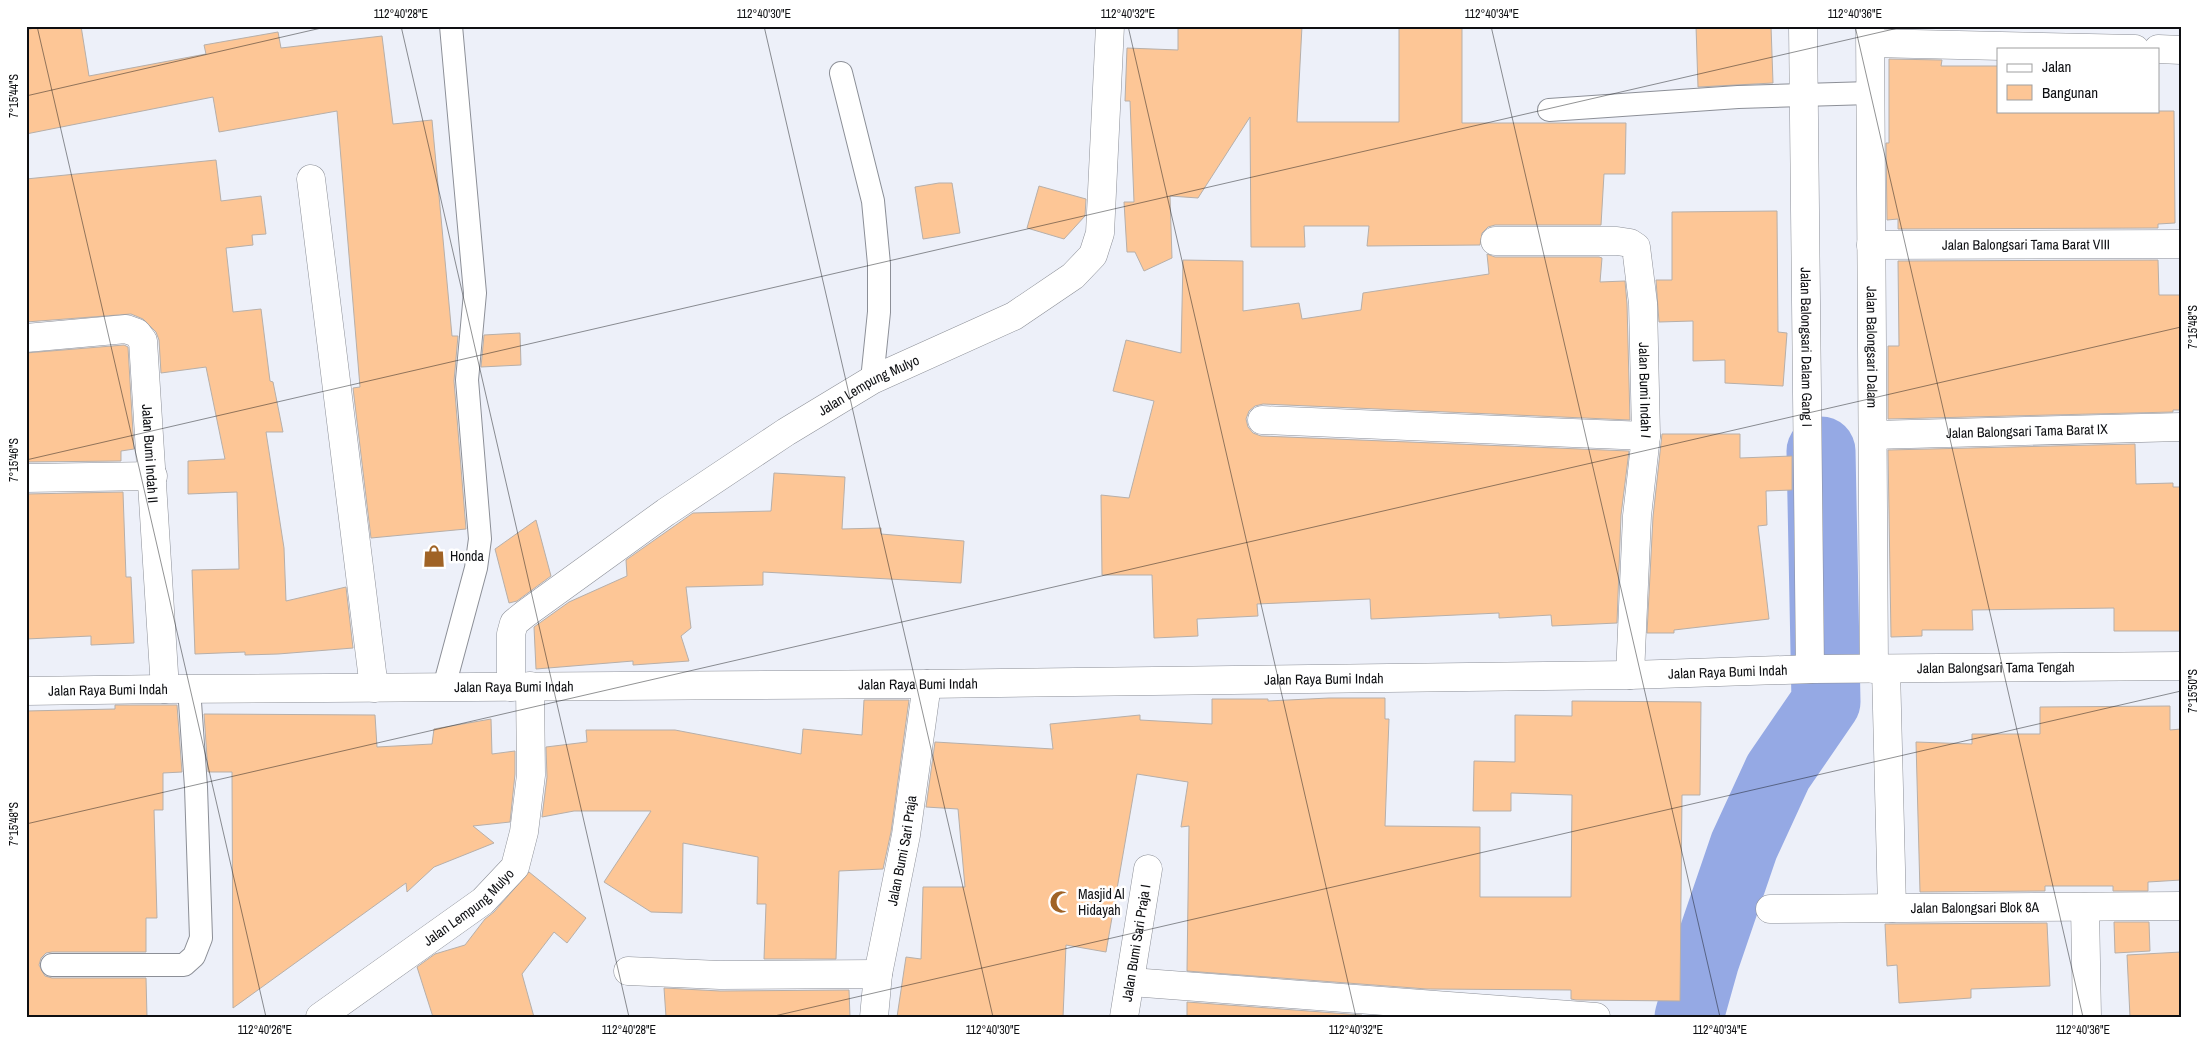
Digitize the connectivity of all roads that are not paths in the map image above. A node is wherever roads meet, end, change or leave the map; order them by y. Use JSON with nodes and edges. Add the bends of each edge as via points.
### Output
{"nodes":[{"id":1,"x":451,"y":26,"type":"edge"},
{"id":2,"x":1110,"y":26,"type":"edge"},
{"id":3,"x":1803,"y":26,"type":"edge"},
{"id":4,"x":1870,"y":34,"type":"edge"},
{"id":5,"x":2117,"y":48,"type":"edge"},
{"id":6,"x":2160,"y":49,"type":"edge"},
{"id":7,"x":2181,"y":50,"type":"edge"},
{"id":8,"x":841,"y":72,"type":"dead end"},
{"id":9,"x":1863,"y":93,"type":"junction"},
{"id":10,"x":1809,"y":95,"type":"junction"},
{"id":11,"x":1549,"y":110,"type":"dead end"},
{"id":12,"x":311,"y":179,"type":"dead end"},
{"id":13,"x":1496,"y":241,"type":"dead end"},
{"id":14,"x":2181,"y":244,"type":"edge"},
{"id":15,"x":1872,"y":245,"type":"junction"},
{"id":16,"x":26,"y":338,"type":"edge"},
{"id":17,"x":872,"y":380,"type":"junction"},
{"id":18,"x":1262,"y":420,"type":"dead end"},
{"id":19,"x":2181,"y":427,"type":"edge"},
{"id":20,"x":1873,"y":435,"type":"junction"},
{"id":21,"x":1646,"y":436,"type":"junction"},
{"id":22,"x":153,"y":476,"type":"junction"},
{"id":23,"x":26,"y":478,"type":"edge"},
{"id":24,"x":2181,"y":666,"type":"edge"},
{"id":25,"x":1811,"y":669,"type":"junction"},
{"id":26,"x":1870,"y":669,"type":"junction"},
{"id":27,"x":1630,"y":675,"type":"junction"},
{"id":28,"x":927,"y":684,"type":"junction"},
{"id":29,"x":444,"y":687,"type":"junction"},
{"id":30,"x":520,"y":687,"type":"junction"},
{"id":31,"x":177,"y":688,"type":"junction"},
{"id":32,"x":374,"y":688,"type":"junction"},
{"id":33,"x":26,"y":691,"type":"edge"},
{"id":34,"x":1148,"y":869,"type":"dead end"},
{"id":35,"x":2181,"y":906,"type":"edge"},
{"id":36,"x":2085,"y":907,"type":"junction"},
{"id":37,"x":1892,"y":908,"type":"junction"},
{"id":38,"x":1770,"y":909,"type":"dead end"},
{"id":39,"x":52,"y":964,"type":"dead end"},
{"id":40,"x":628,"y":971,"type":"dead end"},
{"id":41,"x":878,"y":974,"type":"junction"},
{"id":42,"x":1131,"y":982,"type":"junction"},
{"id":43,"x":320,"y":1017,"type":"edge"},
{"id":44,"x":874,"y":1017,"type":"edge"},
{"id":45,"x":1124,"y":1017,"type":"edge"},
{"id":46,"x":1596,"y":1017,"type":"edge"},
{"id":47,"x":2087,"y":1017,"type":"edge"}],
"edges":[{"from":1,"to":29,"type":"lane","via":[[475,293],[467,380],[480,539],[476,568]]},
{"from":2,"to":17,"type":"street","name":"Jalan Lempung Mulyo","via":[[1100,233],[1093,255],[1073,276],[1014,316]]},
{"from":3,"to":10,"type":"street","name":"Jalan Balongsari Dalam Gang I"},
{"from":4,"to":5,"type":"street"},
{"from":4,"to":9,"type":"street","name":"Jalan Balongsari Dalam"},
{"from":6,"to":7,"type":"street"},
{"from":8,"to":17,"type":"lane","via":[[873,201],[879,264],[879,312]]},
{"from":9,"to":10,"type":"lane"},
{"from":9,"to":15,"type":"street","name":"Jalan Balongsari Dalam"},
{"from":10,"to":11,"type":"lane"},
{"from":10,"to":25,"type":"street","name":"Jalan Balongsari Dalam Gang I"},
{"from":12,"to":32,"type":"street"},
{"from":13,"to":21,"type":"street","name":"Jalan Bumi Indah I","via":[[1617,241],[1636,247],[1643,303]]},
{"from":14,"to":15,"type":"street","name":"Jalan Balongsari Tama Barat VIII"},
{"from":15,"to":20,"type":"street","name":"Jalan Balongsari Dalam"},
{"from":16,"to":22,"type":"street","name":"Jalan Bumi Indah II","via":[[126,329],[137,333],[142,341]]},
{"from":17,"to":30,"type":"street","name":"Jalan Lempung Mulyo","via":[[786,432],[666,512],[514,623],[511,634]]},
{"from":18,"to":21,"type":"street"},
{"from":19,"to":20,"type":"street","name":"Jalan Balongsari Tama Barat IX"},
{"from":20,"to":26,"type":"street","name":"Jalan Balongsari Dalam"},
{"from":21,"to":27,"type":"street","name":"Jalan Bumi Indah I","via":[[1637,516]]},
{"from":22,"to":23,"type":"street"},
{"from":22,"to":31,"type":"street","name":"Jalan Bumi Indah II"},
{"from":24,"to":26,"type":"street","name":"Jalan Balongsari Tama Tengah"},
{"from":25,"to":26,"type":"street","name":"Jalan Balongsari Tama Tengah"},
{"from":25,"to":27,"type":"street","name":"Jalan Raya Bumi Indah"},
{"from":26,"to":37,"type":"street","name":"Jalan Balongsari Dalam"},
{"from":27,"to":28,"type":"street","name":"Jalan Raya Bumi Indah"},
{"from":28,"to":30,"type":"street","name":"Jalan Raya Bumi Indah"},
{"from":28,"to":41,"type":"street","name":"Jalan Bumi Sari Praja","via":[[906,835]]},
{"from":29,"to":30,"type":"street","name":"Jalan Raya Bumi Indah"},
{"from":29,"to":32,"type":"street","name":"Jalan Raya Bumi Indah"},
{"from":30,"to":43,"type":"street","name":"Jalan Lempung Mulyo","via":[[530,775],[524,832],[514,867],[483,901]]},
{"from":31,"to":32,"type":"street","name":"Jalan Raya Bumi Indah"},
{"from":31,"to":33,"type":"street","name":"Jalan Raya Bumi Indah"},
{"from":31,"to":39,"type":"lane","via":[[196,787],[201,938],[194,956],[184,965]]},
{"from":34,"to":42,"type":"street","name":"Jalan Bumi Sari Praja I"},
{"from":35,"to":36,"type":"street","name":"Jalan Balongsari Blok 8A"},
{"from":36,"to":37,"type":"street","name":"Jalan Balongsari Blok 8A"},
{"from":36,"to":47,"type":"street"},
{"from":37,"to":38,"type":"street","name":"Jalan Balongsari Blok 8A"},
{"from":40,"to":41,"type":"street","via":[[720,975]]},
{"from":41,"to":44,"type":"street","name":"Jalan Bumi Sari Praja"},
{"from":42,"to":45,"type":"street","name":"Jalan Bumi Sari Praja I"},
{"from":42,"to":46,"type":"street"}]}
